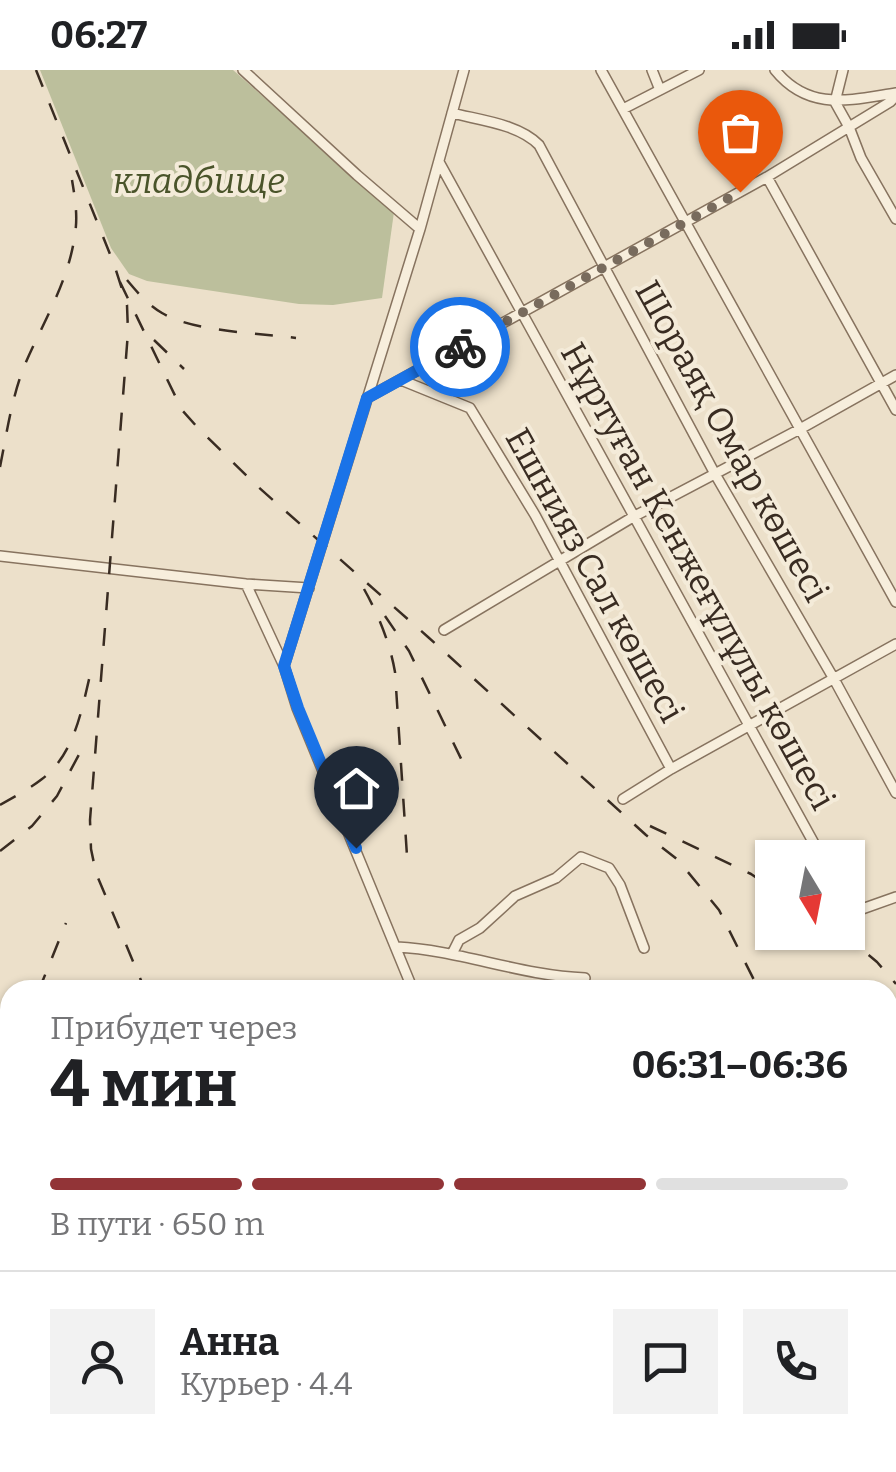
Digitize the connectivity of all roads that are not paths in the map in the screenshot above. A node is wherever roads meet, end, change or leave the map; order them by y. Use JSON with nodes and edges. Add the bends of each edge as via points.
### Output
{"nodes":[{"id":1,"x":243,"y":70,"type":"edge"},
{"id":2,"x":464,"y":70,"type":"edge"},
{"id":3,"x":601,"y":70,"type":"edge"},
{"id":4,"x":652,"y":70,"type":"edge"},
{"id":5,"x":698,"y":70,"type":"edge"},
{"id":6,"x":775,"y":70,"type":"edge"},
{"id":7,"x":843,"y":70,"type":"edge"},
{"id":8,"x":660,"y":90,"type":"junction"},
{"id":9,"x":896,"y":94,"type":"edge"},
{"id":10,"x":836,"y":102,"type":"junction"},
{"id":11,"x":623,"y":109,"type":"junction"},
{"id":12,"x":452,"y":113,"type":"junction"},
{"id":13,"x":850,"y":127,"type":"junction"},
{"id":14,"x":439,"y":162,"type":"junction"},
{"id":15,"x":767,"y":177,"type":"junction"},
{"id":16,"x":896,"y":219,"type":"edge"},
{"id":17,"x":685,"y":221,"type":"junction"},
{"id":18,"x":420,"y":229,"type":"junction"},
{"id":19,"x":604,"y":266,"type":"junction"},
{"id":20,"x":521,"y":312,"type":"junction"},
{"id":21,"x":896,"y":375,"type":"edge"},
{"id":22,"x":401,"y":380,"type":"junction"},
{"id":23,"x":882,"y":383,"type":"junction"},
{"id":24,"x":367,"y":398,"type":"junction"},
{"id":25,"x":896,"y":410,"type":"edge"},
{"id":26,"x":800,"y":429,"type":"junction"},
{"id":27,"x":715,"y":474,"type":"junction"},
{"id":28,"x":634,"y":517,"type":"junction"},
{"id":29,"x":0,"y":556,"type":"edge"},
{"id":30,"x":559,"y":561,"type":"junction"},
{"id":31,"x":246,"y":584,"type":"junction"},
{"id":32,"x":309,"y":588,"type":"junction"},
{"id":33,"x":896,"y":602,"type":"edge"},
{"id":34,"x":444,"y":630,"type":"dead end"},
{"id":35,"x":896,"y":644,"type":"edge"},
{"id":36,"x":284,"y":666,"type":"junction"},
{"id":37,"x":834,"y":679,"type":"junction"},
{"id":38,"x":748,"y":726,"type":"junction"},
{"id":39,"x":671,"y":769,"type":"junction"},
{"id":40,"x":896,"y":793,"type":"edge"},
{"id":41,"x":622,"y":799,"type":"dead end"},
{"id":42,"x":812,"y":840,"type":"edge"},
{"id":43,"x":896,"y":897,"type":"edge"},
{"id":44,"x":865,"y":908,"type":"edge"},
{"id":45,"x":396,"y":947,"type":"junction"},
{"id":46,"x":644,"y":948,"type":"dead end"},
{"id":47,"x":452,"y":954,"type":"junction"},
{"id":48,"x":585,"y":978,"type":"dead end"},
{"id":49,"x":410,"y":980,"type":"edge"}],
"edges":[{"from":1,"to":18,"type":"street"},
{"from":2,"to":12,"type":"street"},
{"from":3,"to":11,"type":"street"},
{"from":4,"to":8,"type":"street"},
{"from":5,"to":8,"type":"street"},
{"from":6,"to":10,"type":"street","via":[[806,94]]},
{"from":7,"to":10,"type":"street"},
{"from":8,"to":11,"type":"street"},
{"from":9,"to":10,"type":"street"},
{"from":9,"to":13,"type":"street"},
{"from":10,"to":13,"type":"street"},
{"from":11,"to":17,"type":"street"},
{"from":12,"to":14,"type":"street"},
{"from":12,"to":19,"type":"street","name":"Шораяқ Омар көшесі","via":[[530,136],[539,145]]},
{"from":13,"to":15,"type":"street"},
{"from":13,"to":16,"type":"street"},
{"from":14,"to":18,"type":"street"},
{"from":14,"to":20,"type":"street","name":"Нұртуған Кенжеғұлұлы көшесі"},
{"from":15,"to":17,"type":"street"},
{"from":15,"to":23,"type":"street"},
{"from":17,"to":19,"type":"street"},
{"from":17,"to":26,"type":"street"},
{"from":18,"to":24,"type":"street"},
{"from":19,"to":20,"type":"street"},
{"from":19,"to":27,"type":"street","name":"Шораяқ Омар көшесі"},
{"from":20,"to":22,"type":"street"},
{"from":20,"to":28,"type":"street","name":"Нұртуған Кенжеғұлұлы көшесі"},
{"from":21,"to":23,"type":"street"},
{"from":22,"to":24,"type":"street"},
{"from":22,"to":30,"type":"street","name":"Ешнияз Сал көшесі","via":[[470,408]]},
{"from":23,"to":25,"type":"street"},
{"from":23,"to":26,"type":"street"},
{"from":24,"to":32,"type":"street"},
{"from":26,"to":27,"type":"street"},
{"from":26,"to":33,"type":"street"},
{"from":27,"to":28,"type":"street"},
{"from":27,"to":37,"type":"street","name":"Шораяқ Омар көшесі"},
{"from":28,"to":30,"type":"street"},
{"from":28,"to":38,"type":"street","name":"Нұртуған Кенжеғұлұлы көшесі"},
{"from":29,"to":31,"type":"street"},
{"from":30,"to":34,"type":"street"},
{"from":30,"to":39,"type":"street","name":"Ешнияз Сал көшесі"},
{"from":31,"to":32,"type":"street"},
{"from":31,"to":36,"type":"street"},
{"from":32,"to":36,"type":"street"},
{"from":35,"to":37,"type":"street"},
{"from":36,"to":45,"type":"street"},
{"from":37,"to":38,"type":"street"},
{"from":37,"to":40,"type":"street","name":"Шораяқ Омар көшесі"},
{"from":38,"to":39,"type":"street"},
{"from":38,"to":42,"type":"street","name":"Нұртуған Кенжеғұлұлы көшесі"},
{"from":39,"to":41,"type":"street"},
{"from":43,"to":44,"type":"street"},
{"from":45,"to":47,"type":"street"},
{"from":45,"to":49,"type":"street"},
{"from":46,"to":47,"type":"street","via":[[620,885],[608,868],[581,857],[556,878],[515,896],[459,940]]},
{"from":47,"to":48,"type":"street"}]}
